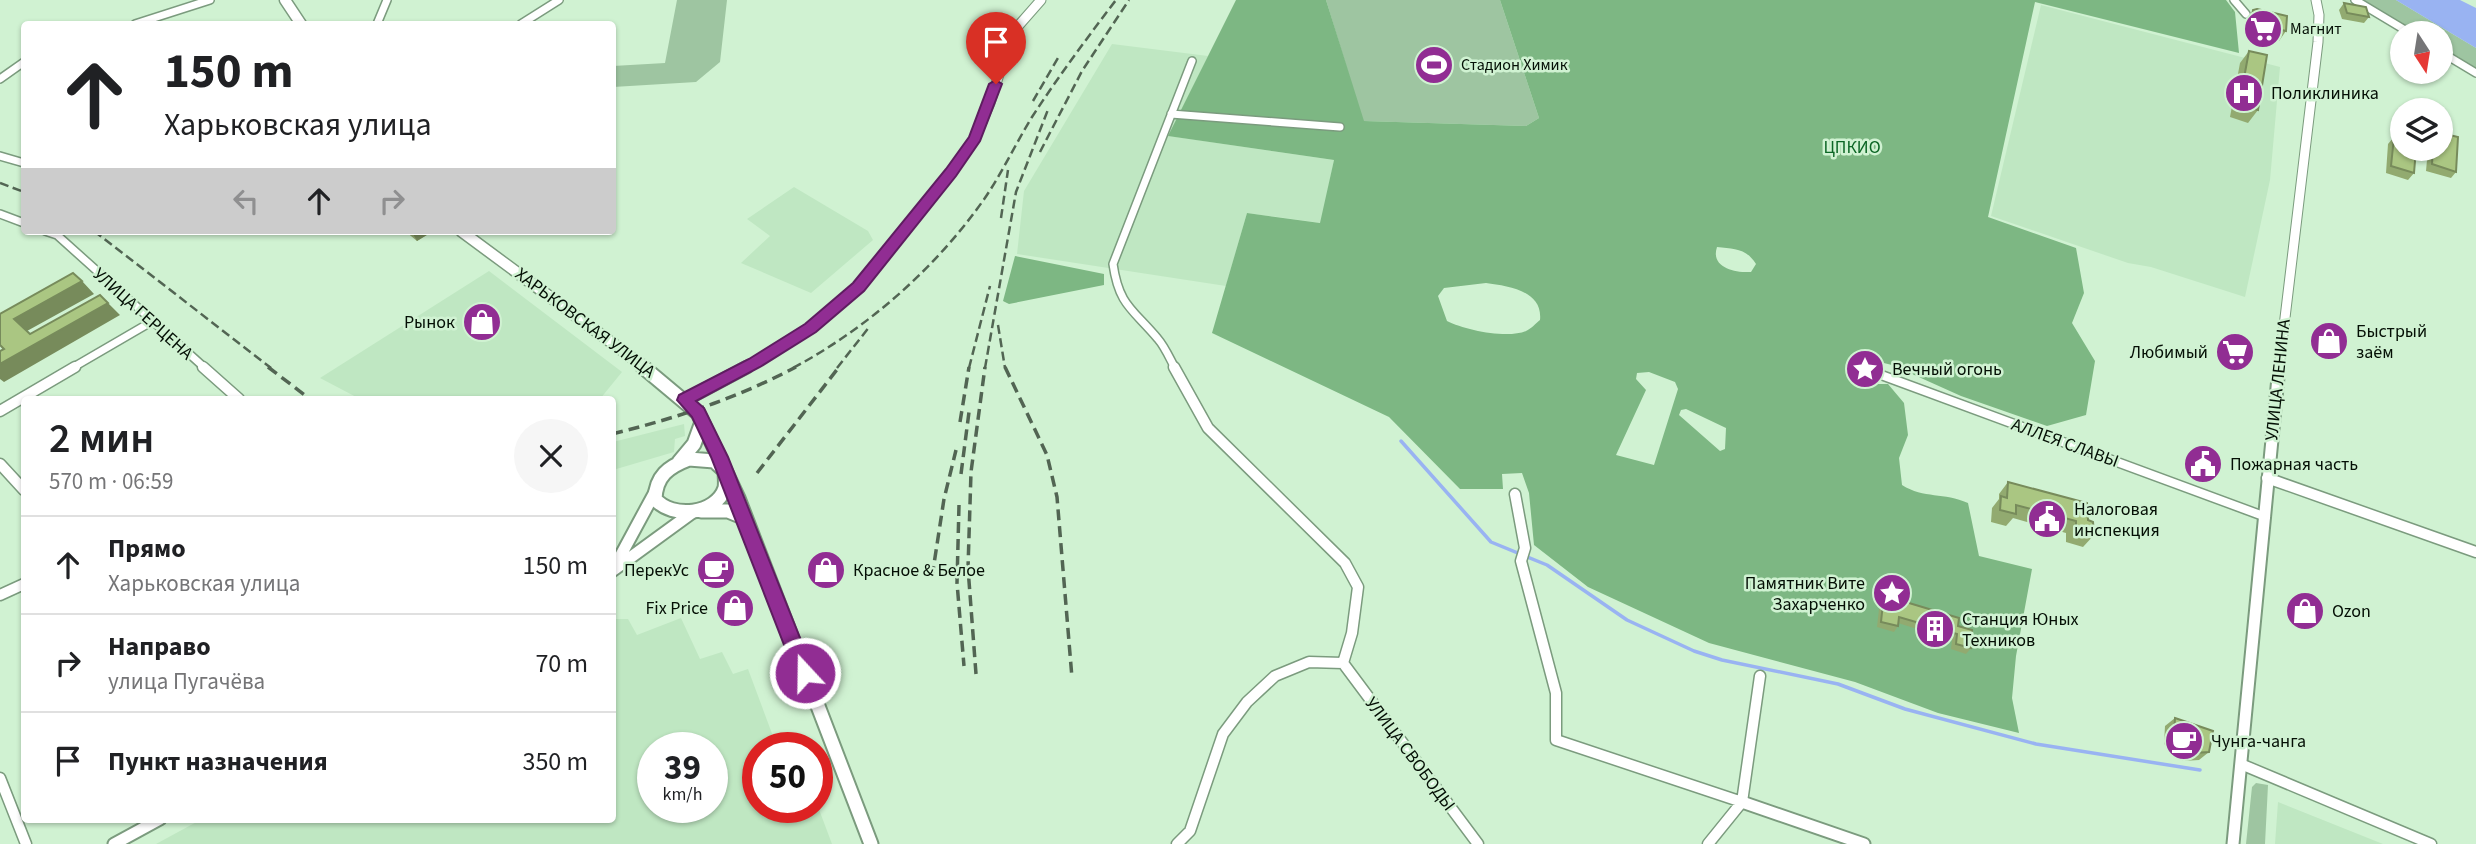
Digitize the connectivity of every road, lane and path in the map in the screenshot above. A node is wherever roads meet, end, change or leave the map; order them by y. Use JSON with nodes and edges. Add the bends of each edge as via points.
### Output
{"nodes":[{"id":1,"x":210,"y":0,"type":"edge"},
{"id":2,"x":285,"y":0,"type":"edge"},
{"id":3,"x":387,"y":0,"type":"edge"},
{"id":4,"x":559,"y":0,"type":"edge"},
{"id":5,"x":1041,"y":0,"type":"edge"},
{"id":6,"x":2234,"y":0,"type":"edge"},
{"id":7,"x":2316,"y":0,"type":"edge"},
{"id":8,"x":2355,"y":0,"type":"edge"},
{"id":9,"x":2246,"y":14,"type":"dead end"},
{"id":10,"x":144,"y":21,"type":"edge"},
{"id":11,"x":299,"y":21,"type":"edge"},
{"id":12,"x":378,"y":21,"type":"edge"},
{"id":13,"x":526,"y":21,"type":"edge"},
{"id":14,"x":2390,"y":21,"type":"edge"},
{"id":15,"x":2454,"y":60,"type":"edge"},
{"id":16,"x":1192,"y":61,"type":"dead end"},
{"id":17,"x":21,"y":64,"type":"edge"},
{"id":18,"x":2476,"y":73,"type":"edge"},
{"id":19,"x":0,"y":79,"type":"edge"},
{"id":20,"x":1171,"y":114,"type":"junction"},
{"id":21,"x":1340,"y":127,"type":"dead end"},
{"id":22,"x":0,"y":156,"type":"edge"},
{"id":23,"x":21,"y":162,"type":"edge"},
{"id":24,"x":0,"y":214,"type":"edge"},
{"id":25,"x":21,"y":222,"type":"edge"},
{"id":26,"x":55,"y":235,"type":"edge"},
{"id":27,"x":466,"y":235,"type":"edge"},
{"id":28,"x":151,"y":322,"type":"junction"},
{"id":29,"x":1865,"y":369,"type":"dead end"},
{"id":30,"x":25,"y":396,"type":"edge"},
{"id":31,"x":236,"y":396,"type":"edge"},
{"id":32,"x":21,"y":399,"type":"edge"},
{"id":33,"x":685,"y":400,"type":"junction"},
{"id":34,"x":0,"y":411,"type":"edge"},
{"id":35,"x":702,"y":422,"type":"junction"},
{"id":36,"x":679,"y":462,"type":"junction"},
{"id":37,"x":0,"y":464,"type":"edge"},
{"id":38,"x":724,"y":471,"type":"junction"},
{"id":39,"x":2267,"y":478,"type":"junction"},
{"id":40,"x":21,"y":487,"type":"edge"},
{"id":41,"x":655,"y":492,"type":"junction"},
{"id":42,"x":1515,"y":494,"type":"dead end"},
{"id":43,"x":695,"y":512,"type":"junction"},
{"id":44,"x":2266,"y":517,"type":"junction"},
{"id":45,"x":745,"y":518,"type":"junction"},
{"id":46,"x":2476,"y":552,"type":"edge"},
{"id":47,"x":616,"y":564,"type":"edge"},
{"id":48,"x":616,"y":568,"type":"edge"},
{"id":49,"x":21,"y":585,"type":"edge"},
{"id":50,"x":0,"y":594,"type":"edge"},
{"id":51,"x":1343,"y":663,"type":"junction"},
{"id":52,"x":1760,"y":676,"type":"dead end"},
{"id":53,"x":2243,"y":765,"type":"junction"},
{"id":54,"x":0,"y":778,"type":"edge"},
{"id":55,"x":1742,"y":802,"type":"junction"},
{"id":56,"x":153,"y":823,"type":"edge"},
{"id":57,"x":26,"y":844,"type":"edge"},
{"id":58,"x":114,"y":844,"type":"edge"},
{"id":59,"x":871,"y":844,"type":"edge"},
{"id":60,"x":1177,"y":844,"type":"edge"},
{"id":61,"x":1478,"y":844,"type":"edge"},
{"id":62,"x":1708,"y":844,"type":"edge"},
{"id":63,"x":1864,"y":844,"type":"edge"},
{"id":64,"x":2233,"y":844,"type":"edge"},
{"id":65,"x":2431,"y":844,"type":"edge"}],
"edges":[{"from":1,"to":10,"type":"street"},
{"from":2,"to":11,"type":"main road"},
{"from":3,"to":12,"type":"street"},
{"from":4,"to":13,"type":"street"},
{"from":5,"to":33,"type":"street","via":[[1012,33],[975,138],[858,287],[811,328]]},
{"from":6,"to":9,"type":"street"},
{"from":7,"to":39,"type":"street","name":"УЛИЦА ЛЕНИНА","via":[[2318,42]]},
{"from":8,"to":14,"type":"street"},
{"from":15,"to":18,"type":"street"},
{"from":16,"to":20,"type":"street"},
{"from":17,"to":19,"type":"street"},
{"from":20,"to":21,"type":"street"},
{"from":20,"to":51,"type":"street","via":[[1114,264],[1116,287],[1126,306],[1160,341],[1208,428],[1354,576],[1352,633]]},
{"from":22,"to":23,"type":"street"},
{"from":24,"to":25,"type":"street"},
{"from":26,"to":28,"type":"street","name":"УЛИЦА ГЕРЦЕНА"},
{"from":27,"to":33,"type":"main road","name":"ХАРЬКОВСКАЯ УЛИЦА"},
{"from":28,"to":30,"type":"street"},
{"from":28,"to":31,"type":"street","name":"УЛИЦА ГЕРЦЕНА"},
{"from":29,"to":44,"type":"street","name":"АЛЛЕЯ СЛАВЫ"},
{"from":32,"to":34,"type":"street"},
{"from":33,"to":35,"type":"main road","name":"ХАРЬКОВСКАЯ УЛИЦА"},
{"from":35,"to":36,"type":"main road","via":[[694,444]]},
{"from":35,"to":38,"type":"main road","name":"ХАРЬКОВСКАЯ УЛИЦА"},
{"from":36,"to":38,"type":"main road","via":[[707,458]]},
{"from":36,"to":41,"type":"main road","via":[[662,475]]},
{"from":37,"to":40,"type":"street"},
{"from":38,"to":43,"type":"main road","via":[[726,484],[719,497]]},
{"from":38,"to":45,"type":"main road","name":"ХАРЬКОВСКАЯ УЛИЦА"},
{"from":39,"to":44,"type":"street","name":"УЛИЦА ЛЕНИНА"},
{"from":39,"to":46,"type":"street"},
{"from":41,"to":43,"type":"main road","via":[[666,510]]},
{"from":41,"to":47,"type":"street"},
{"from":42,"to":55,"type":"street","via":[[1524,548],[1521,561],[1556,693],[1556,740]]},
{"from":43,"to":45,"type":"main road","via":[[722,509]]},
{"from":43,"to":48,"type":"street"},
{"from":44,"to":53,"type":"street","name":"УЛИЦА ЛЕНИНА"},
{"from":45,"to":59,"type":"main road","name":"ХАРЬКОВСКАЯ УЛИЦА"},
{"from":49,"to":50,"type":"street"},
{"from":51,"to":60,"type":"street","via":[[1309,662],[1275,676],[1247,702],[1223,734],[1189,831]]},
{"from":51,"to":61,"type":"street","name":"УЛИЦА СВОБОДЫ"},
{"from":52,"to":55,"type":"street"},
{"from":53,"to":64,"type":"street","name":"УЛИЦА ЛЕНИНА"},
{"from":53,"to":65,"type":"street"},
{"from":54,"to":57,"type":"street"},
{"from":55,"to":62,"type":"street"},
{"from":55,"to":63,"type":"street"},
{"from":56,"to":58,"type":"street"}]}
